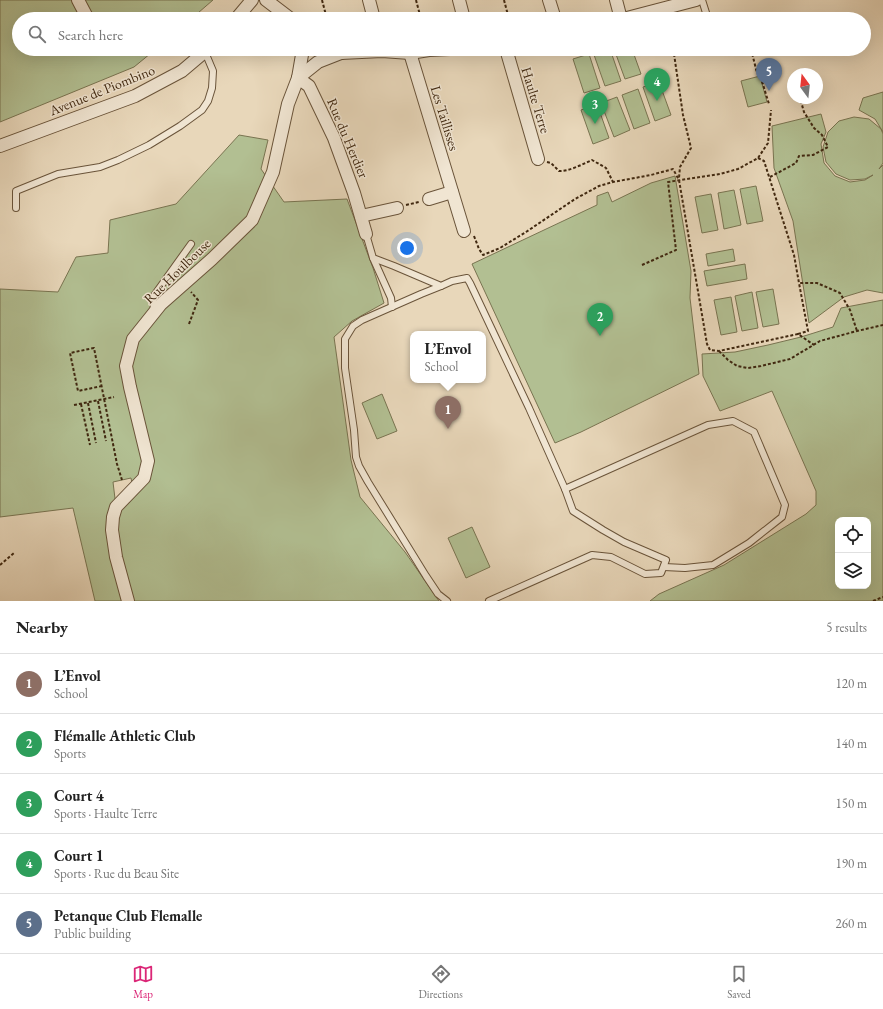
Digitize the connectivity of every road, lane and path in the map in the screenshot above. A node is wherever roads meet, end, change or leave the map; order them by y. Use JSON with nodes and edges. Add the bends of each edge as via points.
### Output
{"nodes":[{"id":1,"x":78,"y":0,"type":"edge"},
{"id":2,"x":252,"y":0,"type":"edge"},
{"id":3,"x":266,"y":0,"type":"edge"},
{"id":4,"x":322,"y":0,"type":"edge"},
{"id":5,"x":369,"y":0,"type":"edge"},
{"id":6,"x":416,"y":0,"type":"edge"},
{"id":7,"x":459,"y":0,"type":"edge"},
{"id":8,"x":504,"y":0,"type":"edge"},
{"id":9,"x":549,"y":0,"type":"edge"},
{"id":10,"x":616,"y":0,"type":"edge"},
{"id":11,"x":696,"y":0,"type":"edge"},
{"id":12,"x":702,"y":0,"type":"edge"},
{"id":13,"x":84,"y":12,"type":"edge"},
{"id":14,"x":242,"y":12,"type":"edge"},
{"id":15,"x":281,"y":12,"type":"edge"},
{"id":16,"x":325,"y":12,"type":"edge"},
{"id":17,"x":372,"y":12,"type":"edge"},
{"id":18,"x":419,"y":12,"type":"edge"},
{"id":19,"x":462,"y":12,"type":"edge"},
{"id":20,"x":507,"y":12,"type":"edge"},
{"id":21,"x":552,"y":12,"type":"edge"},
{"id":22,"x":620,"y":12,"type":"edge"},
{"id":23,"x":649,"y":12,"type":"edge"},
{"id":24,"x":706,"y":12,"type":"edge"},
{"id":25,"x":200,"y":56,"type":"edge"},
{"id":26,"x":209,"y":56,"type":"edge"},
{"id":27,"x":301,"y":56,"type":"edge"},
{"id":28,"x":329,"y":56,"type":"edge"},
{"id":29,"x":411,"y":56,"type":"edge"},
{"id":30,"x":508,"y":56,"type":"edge"},
{"id":31,"x":674,"y":56,"type":"edge"},
{"id":32,"x":753,"y":56,"type":"edge"},
{"id":33,"x":298,"y":78,"type":"junction"},
{"id":34,"x":768,"y":104,"type":"dead end"},
{"id":35,"x":802,"y":104,"type":"edge"},
{"id":36,"x":771,"y":110,"type":"dead end"},
{"id":37,"x":0,"y":146,"type":"edge"},
{"id":38,"x":758,"y":158,"type":"junction"},
{"id":39,"x":538,"y":159,"type":"joint"},
{"id":40,"x":770,"y":178,"type":"junction"},
{"id":41,"x":679,"y":180,"type":"junction"},
{"id":42,"x":613,"y":182,"type":"junction"},
{"id":43,"x":452,"y":192,"type":"junction"},
{"id":44,"x":429,"y":199,"type":"joint"},
{"id":45,"x":16,"y":208,"type":"dead end"},
{"id":46,"x":397,"y":208,"type":"joint"},
{"id":47,"x":361,"y":216,"type":"junction"},
{"id":48,"x":469,"y":233,"type":"joint"},
{"id":49,"x":366,"y":234,"type":"joint"},
{"id":50,"x":191,"y":244,"type":"dead end"},
{"id":51,"x":373,"y":258,"type":"junction"},
{"id":52,"x":642,"y":265,"type":"dead end"},
{"id":53,"x":799,"y":283,"type":"junction"},
{"id":54,"x":184,"y":284,"type":"junction"},
{"id":55,"x":441,"y":286,"type":"junction"},
{"id":56,"x":392,"y":307,"type":"junction"},
{"id":57,"x":154,"y":312,"type":"junction"},
{"id":58,"x":189,"y":324,"type":"dead end"},
{"id":59,"x":883,"y":326,"type":"edge"},
{"id":60,"x":857,"y":331,"type":"junction"},
{"id":61,"x":798,"y":334,"type":"junction"},
{"id":62,"x":814,"y":345,"type":"junction"},
{"id":63,"x":719,"y":351,"type":"junction"},
{"id":64,"x":102,"y":386,"type":"junction"},
{"id":65,"x":114,"y":398,"type":"dead end"},
{"id":66,"x":104,"y":399,"type":"junction"},
{"id":67,"x":98,"y":401,"type":"junction"},
{"id":68,"x":88,"y":402,"type":"junction"},
{"id":69,"x":81,"y":404,"type":"junction"},
{"id":70,"x":74,"y":405,"type":"dead end"},
{"id":71,"x":106,"y":441,"type":"dead end"},
{"id":72,"x":96,"y":443,"type":"dead end"},
{"id":73,"x":90,"y":445,"type":"dead end"},
{"id":74,"x":122,"y":480,"type":"dead end"},
{"id":75,"x":566,"y":489,"type":"junction"},
{"id":76,"x":14,"y":553,"type":"dead end"},
{"id":77,"x":0,"y":565,"type":"edge"},
{"id":78,"x":664,"y":567,"type":"junction"},
{"id":79,"x":883,"y":597,"type":"edge"},
{"id":80,"x":128,"y":601,"type":"edge"},
{"id":81,"x":447,"y":601,"type":"edge"},
{"id":82,"x":489,"y":601,"type":"edge"},
{"id":83,"x":873,"y":601,"type":"edge"}],
"edges":[{"from":1,"to":13,"type":"street"},
{"from":2,"to":14,"type":"street"},
{"from":3,"to":15,"type":"street"},
{"from":4,"to":16,"type":"path"},
{"from":5,"to":17,"type":"street"},
{"from":6,"to":18,"type":"path"},
{"from":7,"to":19,"type":"street"},
{"from":8,"to":20,"type":"path"},
{"from":9,"to":21,"type":"street"},
{"from":10,"to":22,"type":"street"},
{"from":11,"to":23,"type":"street"},
{"from":12,"to":24,"type":"lane"},
{"from":25,"to":37,"type":"street","name":"Avenue de Piombino","via":[[182,71],[135,96]]},
{"from":26,"to":45,"type":"lane","via":[[213,71],[212,88],[202,110],[149,145],[118,160],[100,167],[58,174],[16,191]]},
{"from":27,"to":33,"type":"street","name":"Rue Houlbouse"},
{"from":28,"to":33,"type":"street"},
{"from":29,"to":43,"type":"street","name":"Les Taillisses"},
{"from":30,"to":39,"type":"street","name":"Haulte Terre"},
{"from":31,"to":41,"type":"path","via":[[691,148],[680,167]]},
{"from":32,"to":34,"type":"path"},
{"from":33,"to":47,"type":"street","name":"Rue du Herdier","via":[[309,86],[334,138]]},
{"from":33,"to":54,"type":"street","name":"Rue Houlbouse","via":[[288,104],[273,172],[252,220]]},
{"from":35,"to":40,"type":"path","via":[[804,112],[828,147],[814,155],[800,156],[796,163]]},
{"from":36,"to":38,"type":"path","via":[[768,142]]},
{"from":38,"to":40,"type":"path","via":[[764,161]]},
{"from":38,"to":41,"type":"path","via":[[738,169]]},
{"from":39,"to":42,"type":"path","via":[[551,163],[558,171],[592,160],[606,168]]},
{"from":40,"to":53,"type":"path","via":[[794,255]]},
{"from":41,"to":42,"type":"path","via":[[674,169]]},
{"from":41,"to":52,"type":"path","via":[[668,182],[676,250]]},
{"from":41,"to":63,"type":"path","via":[[707,344],[710,350]]},
{"from":42,"to":48,"type":"path","via":[[575,198],[500,248],[483,255]]},
{"from":43,"to":44,"type":"street"},
{"from":43,"to":48,"type":"street","name":"Les Taillisses"},
{"from":44,"to":46,"type":"path"},
{"from":46,"to":47,"type":"street"},
{"from":47,"to":49,"type":"street","name":"Rue du Herdier"},
{"from":49,"to":51,"type":"lane"},
{"from":50,"to":57,"type":"lane","via":[[152,297]]},
{"from":51,"to":55,"type":"lane"},
{"from":51,"to":56,"type":"lane","via":[[391,298]]},
{"from":53,"to":60,"type":"path","via":[[816,283],[840,293],[850,310]]},
{"from":53,"to":61,"type":"path","via":[[808,331]]},
{"from":54,"to":57,"type":"street","name":"Rue Houlbouse"},
{"from":54,"to":58,"type":"path","via":[[198,300]]},
{"from":55,"to":56,"type":"lane"},
{"from":55,"to":75,"type":"lane","via":[[467,278]]},
{"from":56,"to":81,"type":"lane","via":[[353,326],[345,339],[344,368],[356,457],[368,482],[426,576],[438,594]]},
{"from":57,"to":80,"type":"street","name":"Rue Houlbouse","via":[[133,339],[126,366],[148,461],[144,478],[116,507],[113,517],[116,557]]},
{"from":59,"to":60,"type":"path"},
{"from":60,"to":62,"type":"path"},
{"from":61,"to":62,"type":"path"},
{"from":61,"to":63,"type":"path"},
{"from":62,"to":63,"type":"path","via":[[790,358],[748,368],[737,366]]},
{"from":64,"to":64,"type":"path","via":[[94,348],[70,353],[78,391]]},
{"from":64,"to":66,"type":"path"},
{"from":65,"to":66,"type":"path"},
{"from":66,"to":67,"type":"path"},
{"from":66,"to":74,"type":"path"},
{"from":67,"to":68,"type":"path"},
{"from":67,"to":71,"type":"path"},
{"from":68,"to":69,"type":"path"},
{"from":68,"to":72,"type":"path"},
{"from":69,"to":70,"type":"path"},
{"from":69,"to":73,"type":"path"},
{"from":75,"to":78,"type":"lane","via":[[574,511],[624,542],[666,560]]},
{"from":75,"to":78,"type":"lane","via":[[708,424],[733,421],[754,432],[785,505],[782,517],[749,543],[713,565]]},
{"from":76,"to":77,"type":"path"},
{"from":78,"to":82,"type":"lane","via":[[661,573],[645,574],[611,557],[592,555]]},
{"from":79,"to":83,"type":"path"}]}
